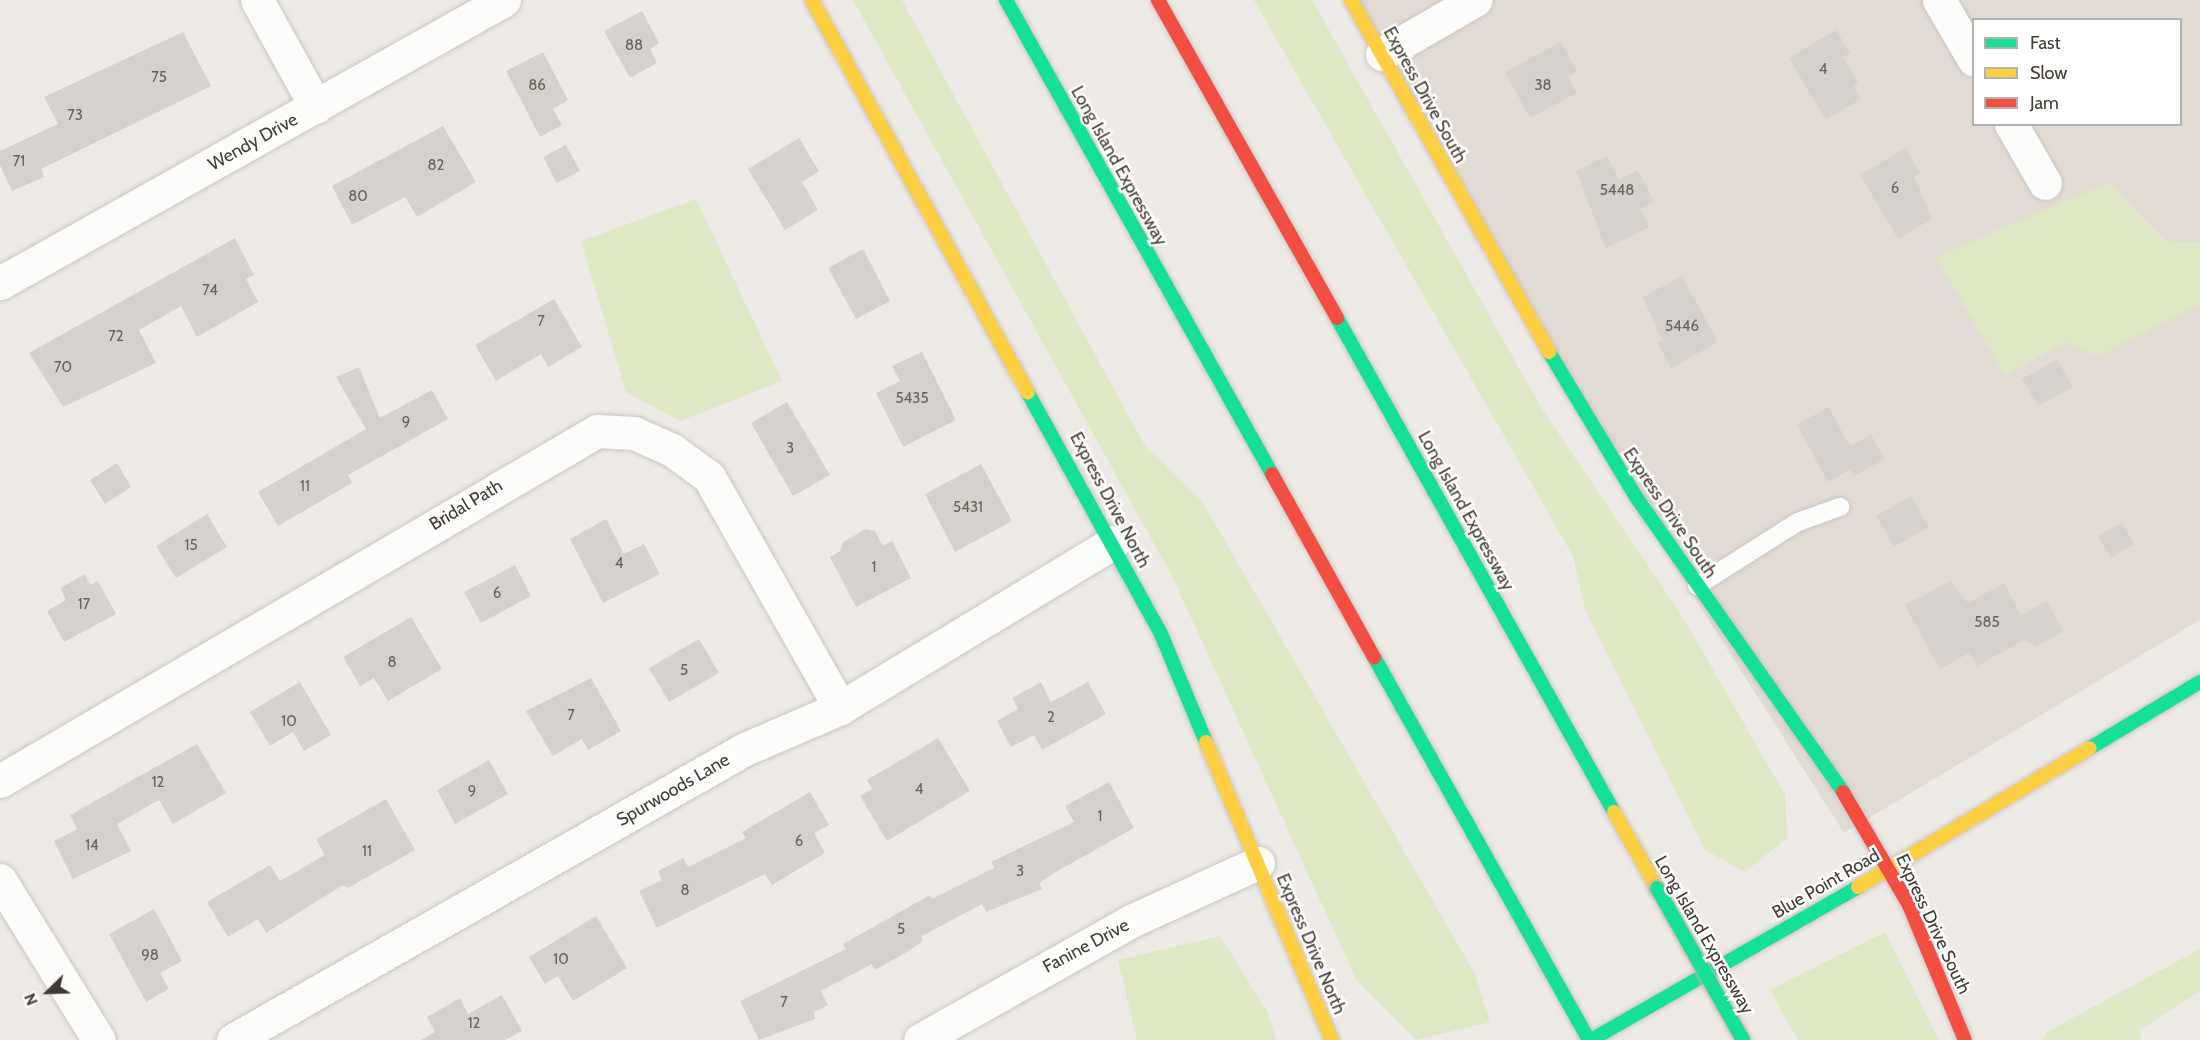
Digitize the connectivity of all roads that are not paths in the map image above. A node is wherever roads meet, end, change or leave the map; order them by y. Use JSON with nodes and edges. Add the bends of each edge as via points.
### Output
{"nodes":[{"id":1,"x":257,"y":0,"type":"edge"},
{"id":2,"x":504,"y":0,"type":"edge"},
{"id":3,"x":812,"y":0,"type":"edge"},
{"id":4,"x":1006,"y":0,"type":"edge"},
{"id":5,"x":1158,"y":0,"type":"edge"},
{"id":6,"x":1351,"y":0,"type":"edge"},
{"id":7,"x":1475,"y":0,"type":"edge"},
{"id":8,"x":1939,"y":0,"type":"edge"},
{"id":9,"x":1382,"y":54,"type":"junction"},
{"id":10,"x":1972,"y":57,"type":"edge"},
{"id":11,"x":316,"y":107,"type":"junction"},
{"id":12,"x":2012,"y":126,"type":"edge"},
{"id":13,"x":2045,"y":183,"type":"dead end"},
{"id":14,"x":0,"y":284,"type":"edge"},
{"id":15,"x":1840,"y":507,"type":"dead end"},
{"id":16,"x":1114,"y":542,"type":"junction"},
{"id":17,"x":1697,"y":586,"type":"junction"},
{"id":18,"x":2200,"y":682,"type":"edge"},
{"id":19,"x":840,"y":708,"type":"junction"},
{"id":20,"x":0,"y":781,"type":"edge"},
{"id":21,"x":1258,"y":863,"type":"junction"},
{"id":22,"x":1890,"y":868,"type":"junction"},
{"id":23,"x":0,"y":880,"type":"edge"},
{"id":24,"x":99,"y":1040,"type":"edge"},
{"id":25,"x":233,"y":1040,"type":"edge"},
{"id":26,"x":920,"y":1040,"type":"edge"},
{"id":27,"x":1332,"y":1040,"type":"edge"},
{"id":28,"x":1590,"y":1040,"type":"edge"},
{"id":29,"x":1743,"y":1040,"type":"edge"},
{"id":30,"x":1965,"y":1040,"type":"edge"}],
"edges":[{"from":1,"to":11,"type":"street"},
{"from":2,"to":11,"type":"street","name":"Wendy Drive"},
{"from":3,"to":16,"type":"main road","name":"Express Drive North"},
{"from":4,"to":28,"type":"main road","name":"Long Island Expressway"},
{"from":5,"to":29,"type":"main road","name":"Long Island Expressway","bridge":true},
{"from":6,"to":9,"type":"main road","name":"Express Drive South"},
{"from":7,"to":9,"type":"street"},
{"from":8,"to":10,"type":"street"},
{"from":9,"to":17,"type":"main road","name":"Express Drive South","via":[[1581,409]]},
{"from":11,"to":14,"type":"street","name":"Wendy Drive"},
{"from":12,"to":13,"type":"street"},
{"from":15,"to":17,"type":"lane","via":[[1798,522]]},
{"from":16,"to":19,"type":"street","name":"Spurwoods Lane"},
{"from":16,"to":21,"type":"main road","name":"Express Drive North","via":[[1161,634]]},
{"from":17,"to":22,"type":"main road","name":"Express Drive South","via":[[1860,817]]},
{"from":18,"to":22,"type":"main road","name":"Blue Point Road"},
{"from":19,"to":20,"type":"street","name":"Bridal Path","via":[[709,477],[672,450],[634,434],[597,431]]},
{"from":19,"to":25,"type":"street","name":"Spurwoods Lane","via":[[745,749]]},
{"from":21,"to":26,"type":"street","name":"Fanine Drive","via":[[1119,927]]},
{"from":21,"to":27,"type":"main road","name":"Express Drive North"},
{"from":22,"to":28,"type":"main road","name":"Blue Point Road"},
{"from":22,"to":30,"type":"main road","name":"Express Drive South"},
{"from":23,"to":24,"type":"street"}]}
